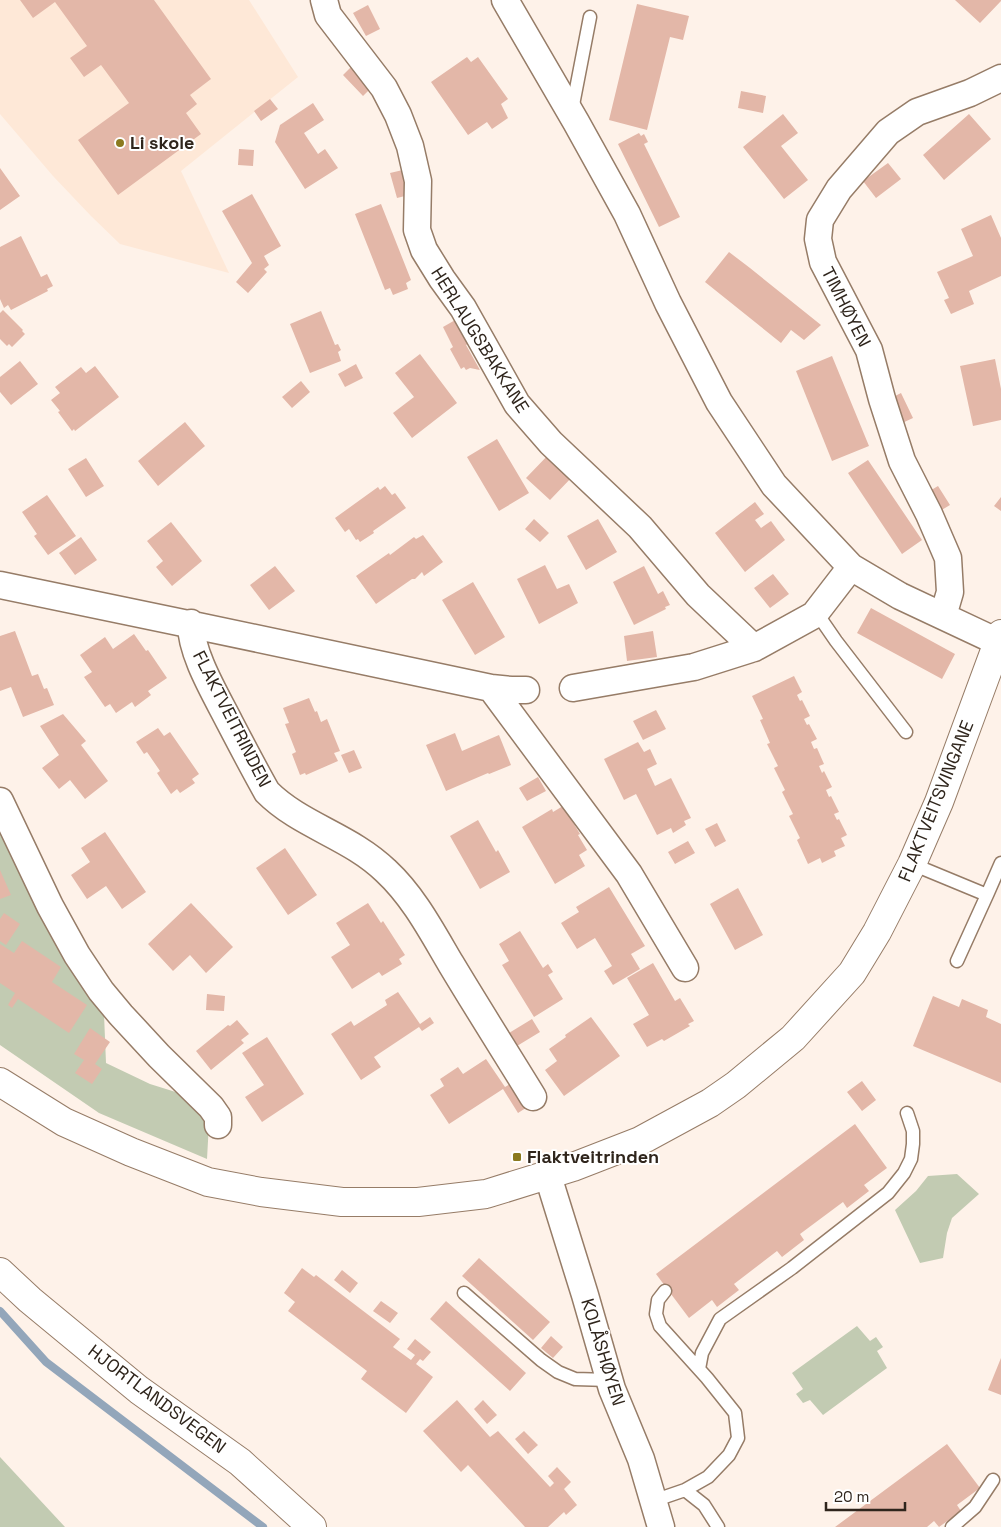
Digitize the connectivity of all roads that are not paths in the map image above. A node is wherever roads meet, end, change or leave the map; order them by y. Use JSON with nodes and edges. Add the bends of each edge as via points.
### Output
{"nodes":[{"id":1,"x":324,"y":0,"type":"edge"},
{"id":2,"x":506,"y":0,"type":"edge"},
{"id":3,"x":590,"y":17,"type":"dead end"},
{"id":4,"x":1001,"y":78,"type":"edge"},
{"id":5,"x":572,"y":114,"type":"junction"},
{"id":6,"x":851,"y":567,"type":"junction"},
{"id":7,"x":0,"y":585,"type":"edge"},
{"id":8,"x":816,"y":612,"type":"junction"},
{"id":9,"x":943,"y":616,"type":"junction"},
{"id":10,"x":191,"y":623,"type":"junction"},
{"id":11,"x":999,"y":638,"type":"edge"},
{"id":12,"x":754,"y":648,"type":"junction"},
{"id":13,"x":492,"y":688,"type":"junction"},
{"id":14,"x":573,"y":688,"type":"dead end"},
{"id":15,"x":526,"y":690,"type":"dead end"},
{"id":16,"x":906,"y":732,"type":"dead end"},
{"id":17,"x":0,"y":801,"type":"edge"},
{"id":18,"x":1001,"y":863,"type":"edge"},
{"id":19,"x":912,"y":864,"type":"junction"},
{"id":20,"x":987,"y":895,"type":"junction"},
{"id":21,"x":957,"y":961,"type":"dead end"},
{"id":22,"x":685,"y":968,"type":"dead end"},
{"id":23,"x":0,"y":1082,"type":"edge"},
{"id":24,"x":533,"y":1097,"type":"dead end"},
{"id":25,"x":908,"y":1113,"type":"dead end"},
{"id":26,"x":218,"y":1125,"type":"dead end"},
{"id":27,"x":548,"y":1176,"type":"junction"},
{"id":28,"x":0,"y":1272,"type":"edge"},
{"id":29,"x":665,"y":1291,"type":"dead end"},
{"id":30,"x":464,"y":1293,"type":"dead end"},
{"id":31,"x":698,"y":1369,"type":"junction"},
{"id":32,"x":609,"y":1380,"type":"junction"},
{"id":33,"x":993,"y":1480,"type":"dead end"},
{"id":34,"x":685,"y":1490,"type":"junction"},
{"id":35,"x":653,"y":1501,"type":"junction"},
{"id":36,"x":312,"y":1527,"type":"edge"},
{"id":37,"x":661,"y":1527,"type":"edge"},
{"id":38,"x":718,"y":1527,"type":"edge"},
{"id":39,"x":952,"y":1527,"type":"edge"}],
"edges":[{"from":1,"to":12,"type":"street","name":"HERLAUGSBAKKANE","via":[[328,15],[384,88],[398,115],[418,181],[417,230],[424,250],[463,308],[517,404],[551,443],[640,527],[698,595]]},
{"from":2,"to":5,"type":"street"},
{"from":3,"to":5,"type":"lane"},
{"from":4,"to":9,"type":"street","name":"TIMHØYEN","via":[[917,112],[888,132],[838,189],[820,220],[818,239],[823,262],[869,350],[902,461],[948,558],[950,592]]},
{"from":5,"to":6,"type":"street","via":[[627,214],[719,402],[774,486]]},
{"from":6,"to":8,"type":"street"},
{"from":6,"to":9,"type":"street","via":[[900,596]]},
{"from":7,"to":10,"type":"street","name":"FLAKTVEITRINDEN"},
{"from":8,"to":12,"type":"street"},
{"from":8,"to":16,"type":"lane"},
{"from":9,"to":11,"type":"street"},
{"from":10,"to":13,"type":"street","name":"FLAKTVEITRINDEN"},
{"from":10,"to":24,"type":"street","name":"FLAKTVEITRINDEN","via":[[194,643],[211,686],[266,792],[294,814],[357,847],[388,872],[426,922]]},
{"from":11,"to":19,"type":"main road","name":"FLAKTVEITSVINGANE","via":[[939,802]]},
{"from":12,"to":14,"type":"street","via":[[694,667]]},
{"from":13,"to":15,"type":"street","name":"FLAKTVEITRINDEN"},
{"from":13,"to":22,"type":"street","via":[[628,874]]},
{"from":17,"to":26,"type":"street","via":[[50,906],[101,991],[120,1015],[211,1107],[218,1117]]},
{"from":18,"to":20,"type":"lane"},
{"from":19,"to":20,"type":"lane"},
{"from":19,"to":27,"type":"main road","name":"FLAKTVEITSVINGANE","via":[[852,973],[793,1038],[736,1085],[676,1123],[608,1155]]},
{"from":20,"to":21,"type":"lane"},
{"from":23,"to":27,"type":"main road","name":"FLAKTVEITSVINGANE","via":[[64,1122],[131,1152],[208,1182],[261,1192],[342,1202],[418,1202],[486,1194]]},
{"from":25,"to":31,"type":"lane","via":[[914,1144],[911,1159],[899,1180],[888,1193],[792,1268],[720,1319],[702,1353]]},
{"from":27,"to":32,"type":"street","name":"KOLÅSHØYEN"},
{"from":28,"to":36,"type":"main road","name":"HJORTLANDSVEGEN","via":[[139,1390],[240,1462]]},
{"from":29,"to":31,"type":"lane","via":[[658,1300],[656,1314],[660,1326]]},
{"from":30,"to":32,"type":"lane","via":[[558,1372],[575,1379]]},
{"from":31,"to":34,"type":"lane","via":[[735,1413],[738,1438],[729,1455],[708,1477]]},
{"from":32,"to":35,"type":"street","name":"KOLÅSHØYEN","via":[[642,1459]]},
{"from":33,"to":39,"type":"lane","via":[[975,1507]]},
{"from":34,"to":35,"type":"lane"},
{"from":34,"to":38,"type":"lane","via":[[704,1505]]},
{"from":35,"to":37,"type":"street","name":"KOLÅSHØYEN"}]}
